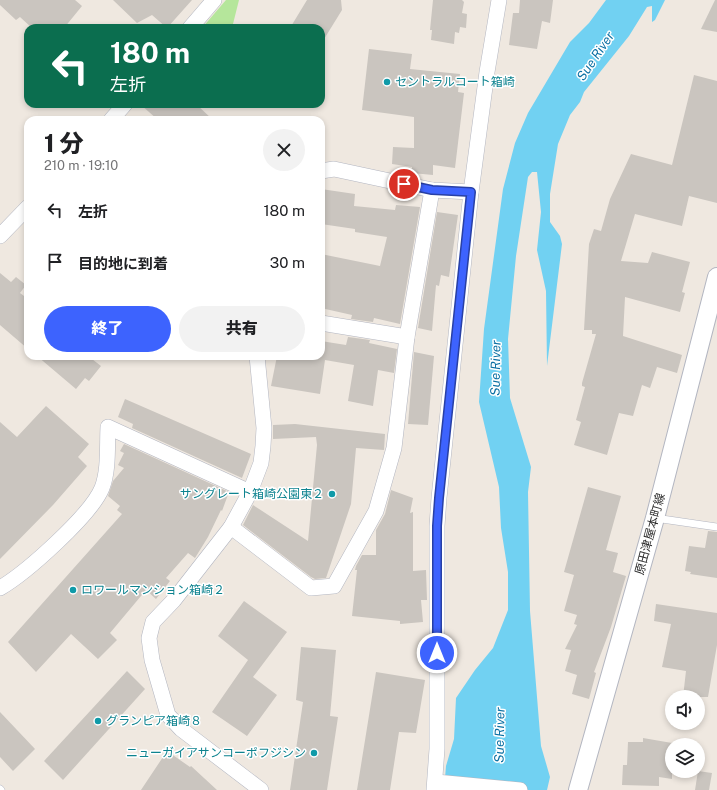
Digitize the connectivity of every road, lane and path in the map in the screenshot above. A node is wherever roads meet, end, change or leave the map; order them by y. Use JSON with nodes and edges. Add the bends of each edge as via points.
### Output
{"nodes":[{"id":1,"x":214,"y":0,"type":"edge"},
{"id":2,"x":499,"y":0,"type":"edge"},
{"id":3,"x":193,"y":24,"type":"edge"},
{"id":4,"x":325,"y":170,"type":"edge"},
{"id":5,"x":432,"y":190,"type":"junction"},
{"id":6,"x":471,"y":192,"type":"junction"},
{"id":7,"x":24,"y":210,"type":"edge"},
{"id":8,"x":0,"y":236,"type":"edge"},
{"id":9,"x":717,"y":276,"type":"edge"},
{"id":10,"x":325,"y":324,"type":"edge"},
{"id":11,"x":407,"y":337,"type":"junction"},
{"id":12,"x":257,"y":360,"type":"edge"},
{"id":13,"x":250,"y":492,"type":"junction"},
{"id":14,"x":655,"y":518,"type":"junction"},
{"id":15,"x":231,"y":527,"type":"junction"},
{"id":16,"x":717,"y":527,"type":"edge"},
{"id":17,"x":0,"y":588,"type":"edge"},
{"id":18,"x":439,"y":784,"type":"edge"},
{"id":19,"x":261,"y":790,"type":"edge"},
{"id":20,"x":520,"y":790,"type":"edge"},
{"id":21,"x":578,"y":790,"type":"edge"}],
"edges":[{"from":1,"to":3,"type":"street"},
{"from":2,"to":6,"type":"street"},
{"from":4,"to":5,"type":"street","via":[[334,169]]},
{"from":5,"to":6,"type":"street"},
{"from":5,"to":11,"type":"street"},
{"from":6,"to":18,"type":"street","via":[[438,512]]},
{"from":7,"to":8,"type":"street"},
{"from":9,"to":14,"type":"street","name":"原田津屋本町線"},
{"from":10,"to":11,"type":"street"},
{"from":11,"to":15,"type":"street","via":[[394,448],[378,504],[334,586],[311,588]]},
{"from":12,"to":13,"type":"street","via":[[264,428],[263,446],[261,463]]},
{"from":13,"to":15,"type":"street"},
{"from":13,"to":17,"type":"street","via":[[108,427],[102,488],[88,509],[46,552]]},
{"from":14,"to":16,"type":"lane"},
{"from":14,"to":21,"type":"street","name":"原田津屋本町線"},
{"from":15,"to":19,"type":"street","via":[[174,600],[153,622],[149,638],[152,660],[168,715],[181,729]]},
{"from":18,"to":20,"type":"street"}]}
